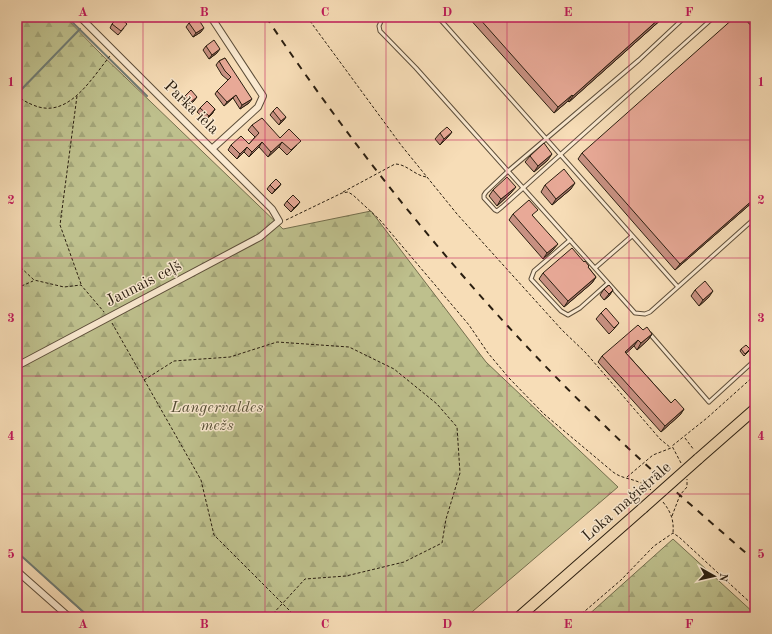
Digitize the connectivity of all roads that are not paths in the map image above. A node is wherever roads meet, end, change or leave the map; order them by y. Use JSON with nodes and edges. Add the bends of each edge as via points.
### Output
{"nodes":[{"id":1,"x":80,"y":17,"type":"edge"},
{"id":2,"x":211,"y":17,"type":"edge"},
{"id":3,"x":383,"y":17,"type":"edge"},
{"id":4,"x":438,"y":17,"type":"edge"},
{"id":5,"x":685,"y":17,"type":"edge"},
{"id":6,"x":714,"y":17,"type":"edge"},
{"id":7,"x":746,"y":17,"type":"edge"},
{"id":8,"x":755,"y":27,"type":"edge"},
{"id":9,"x":546,"y":139,"type":"junction"},
{"id":10,"x":213,"y":148,"type":"junction"},
{"id":11,"x":560,"y":155,"type":"junction"},
{"id":12,"x":508,"y":172,"type":"junction"},
{"id":13,"x":521,"y":188,"type":"junction"},
{"id":14,"x":755,"y":218,"type":"edge"},
{"id":15,"x":280,"y":222,"type":"joint"},
{"id":16,"x":632,"y":236,"type":"junction"},
{"id":17,"x":570,"y":240,"type":"junction"},
{"id":18,"x":595,"y":268,"type":"junction"},
{"id":19,"x":608,"y":283,"type":"junction"},
{"id":20,"x":678,"y":287,"type":"junction"},
{"id":21,"x":648,"y":331,"type":"edge"},
{"id":22,"x":755,"y":360,"type":"edge"},
{"id":23,"x":17,"y":366,"type":"edge"},
{"id":24,"x":755,"y":409,"type":"edge"},
{"id":25,"x":17,"y":571,"type":"edge"},
{"id":26,"x":69,"y":617,"type":"edge"},
{"id":27,"x":519,"y":617,"type":"edge"}],
"edges":[{"from":1,"to":10,"type":"street","name":"Parka iela"},
{"from":2,"to":10,"type":"street","via":[[263,96],[258,107]]},
{"from":3,"to":12,"type":"lane","via":[[379,26],[380,31]]},
{"from":4,"to":9,"type":"lane"},
{"from":5,"to":9,"type":"lane"},
{"from":6,"to":11,"type":"lane"},
{"from":7,"to":8,"type":"lane"},
{"from":9,"to":11,"type":"lane"},
{"from":9,"to":12,"type":"lane"},
{"from":10,"to":15,"type":"street","name":"Parka iela","via":[[272,208]]},
{"from":11,"to":13,"type":"lane"},
{"from":11,"to":16,"type":"lane"},
{"from":12,"to":13,"type":"lane"},
{"from":12,"to":13,"type":"lane","via":[[486,192],[484,198],[497,210]]},
{"from":13,"to":17,"type":"lane"},
{"from":14,"to":20,"type":"lane"},
{"from":15,"to":23,"type":"street","name":"Jaunais ceļš","via":[[260,237]]},
{"from":16,"to":18,"type":"lane"},
{"from":16,"to":20,"type":"lane"},
{"from":17,"to":18,"type":"lane"},
{"from":17,"to":19,"type":"lane","via":[[534,271],[531,279],[561,311],[568,315],[574,313]]},
{"from":18,"to":19,"type":"lane"},
{"from":19,"to":20,"type":"lane","via":[[635,313],[640,314],[650,312]]},
{"from":21,"to":22,"type":"lane","via":[[709,402]]},
{"from":24,"to":27,"type":"main road","name":"Loka maģistrāle","bridge":true,"via":[[696,454],[643,508]]},
{"from":25,"to":26,"type":"street"}]}
